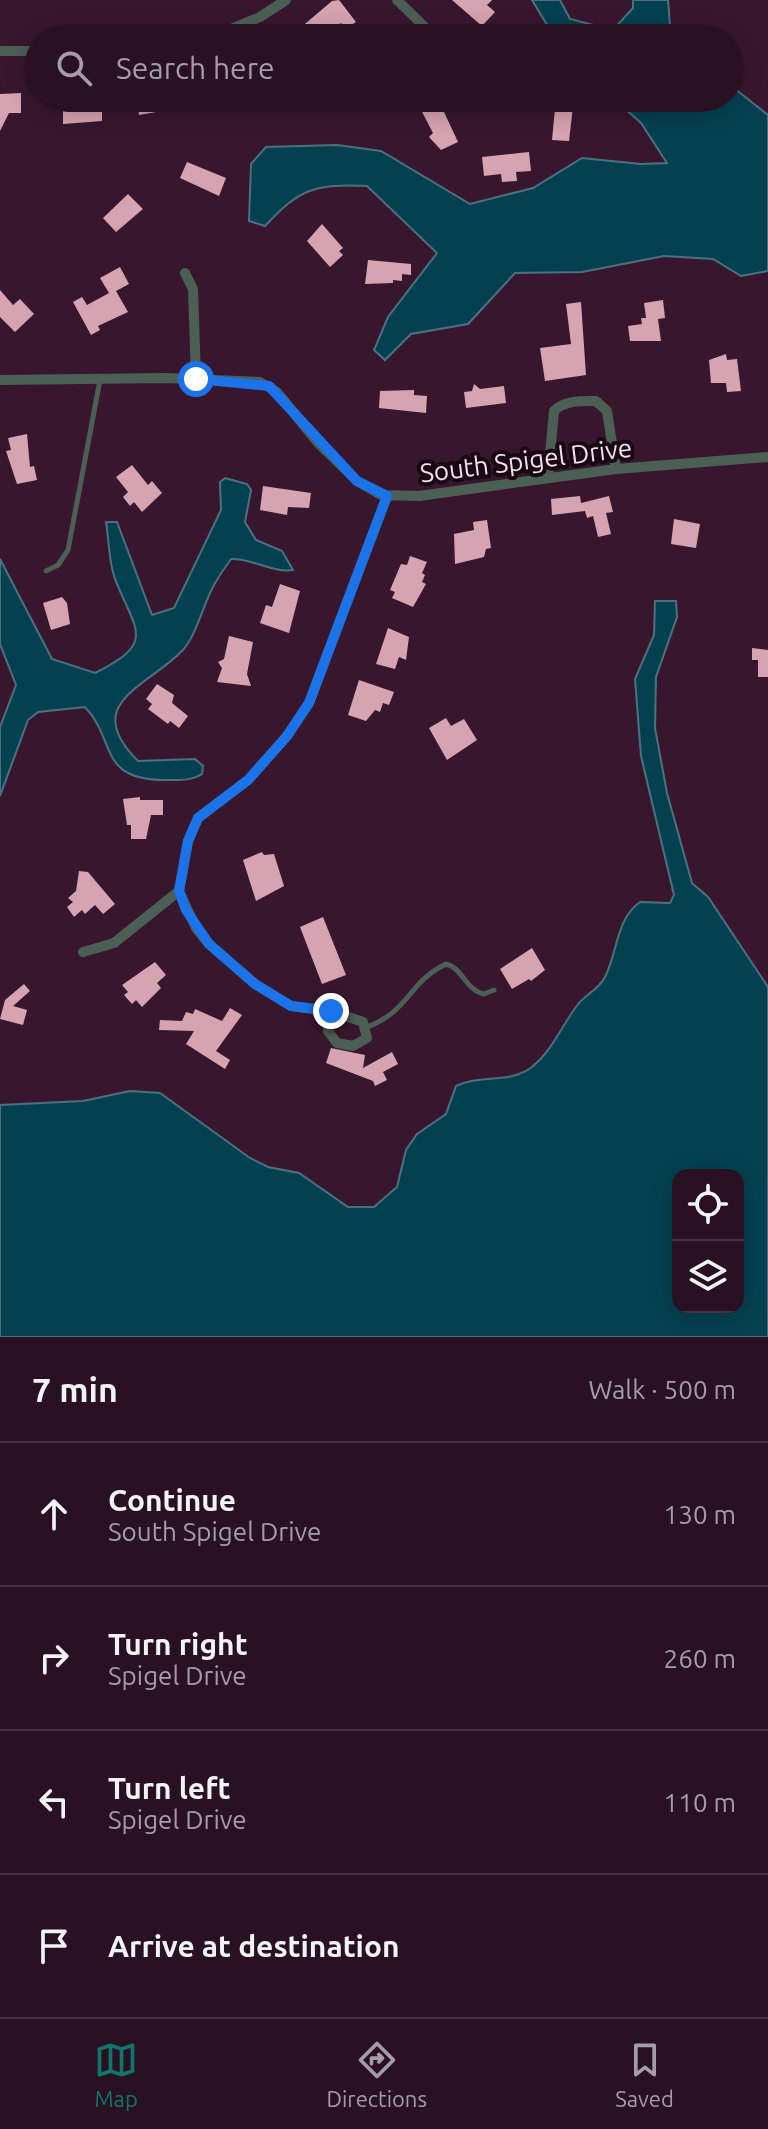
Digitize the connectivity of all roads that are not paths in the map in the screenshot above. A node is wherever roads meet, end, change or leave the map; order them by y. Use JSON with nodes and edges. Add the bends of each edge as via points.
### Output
{"nodes":[{"id":1,"x":286,"y":0,"type":"edge"},
{"id":2,"x":397,"y":0,"type":"edge"},
{"id":3,"x":243,"y":24,"type":"edge"},
{"id":4,"x":422,"y":24,"type":"edge"},
{"id":5,"x":0,"y":51,"type":"edge"},
{"id":6,"x":24,"y":51,"type":"edge"},
{"id":7,"x":185,"y":273,"type":"dead end"},
{"id":8,"x":100,"y":379,"type":"junction"},
{"id":9,"x":196,"y":379,"type":"junction"},
{"id":10,"x":0,"y":380,"type":"edge"},
{"id":11,"x":768,"y":457,"type":"edge"},
{"id":12,"x":616,"y":469,"type":"junction"},
{"id":13,"x":548,"y":477,"type":"junction"},
{"id":14,"x":387,"y":496,"type":"junction"},
{"id":15,"x":46,"y":571,"type":"dead end"},
{"id":16,"x":179,"y":891,"type":"junction"},
{"id":17,"x":83,"y":952,"type":"dead end"},
{"id":18,"x":494,"y":990,"type":"dead end"},
{"id":19,"x":331,"y":1011,"type":"junction"},
{"id":20,"x":367,"y":1027,"type":"junction"}],
"edges":[{"from":1,"to":3,"type":"street"},
{"from":2,"to":4,"type":"street"},
{"from":5,"to":6,"type":"street"},
{"from":7,"to":9,"type":"street","via":[[193,289]]},
{"from":8,"to":9,"type":"street","name":"South Spigel Drive"},
{"from":8,"to":10,"type":"street","name":"South Spigel Drive"},
{"from":8,"to":15,"type":"lane","via":[[68,550]]},
{"from":9,"to":14,"type":"street","name":"South Spigel Drive","via":[[269,386],[357,481]]},
{"from":11,"to":12,"type":"street","name":"South Spigel Drive"},
{"from":12,"to":13,"type":"street","name":"South Spigel Drive"},
{"from":12,"to":13,"type":"street","via":[[607,411],[596,401],[582,401],[554,411]]},
{"from":13,"to":14,"type":"street","name":"South Spigel Drive"},
{"from":14,"to":16,"type":"street","via":[[309,703],[257,770],[198,818]]},
{"from":16,"to":17,"type":"street","via":[[114,943]]},
{"from":16,"to":19,"type":"street","via":[[209,944],[255,984],[291,1006]]},
{"from":18,"to":20,"type":"lane","via":[[471,990],[455,967],[446,964],[422,979],[395,1014]]},
{"from":19,"to":20,"type":"street"},
{"from":19,"to":20,"type":"street","via":[[328,1031],[337,1043],[362,1042]]}]}
